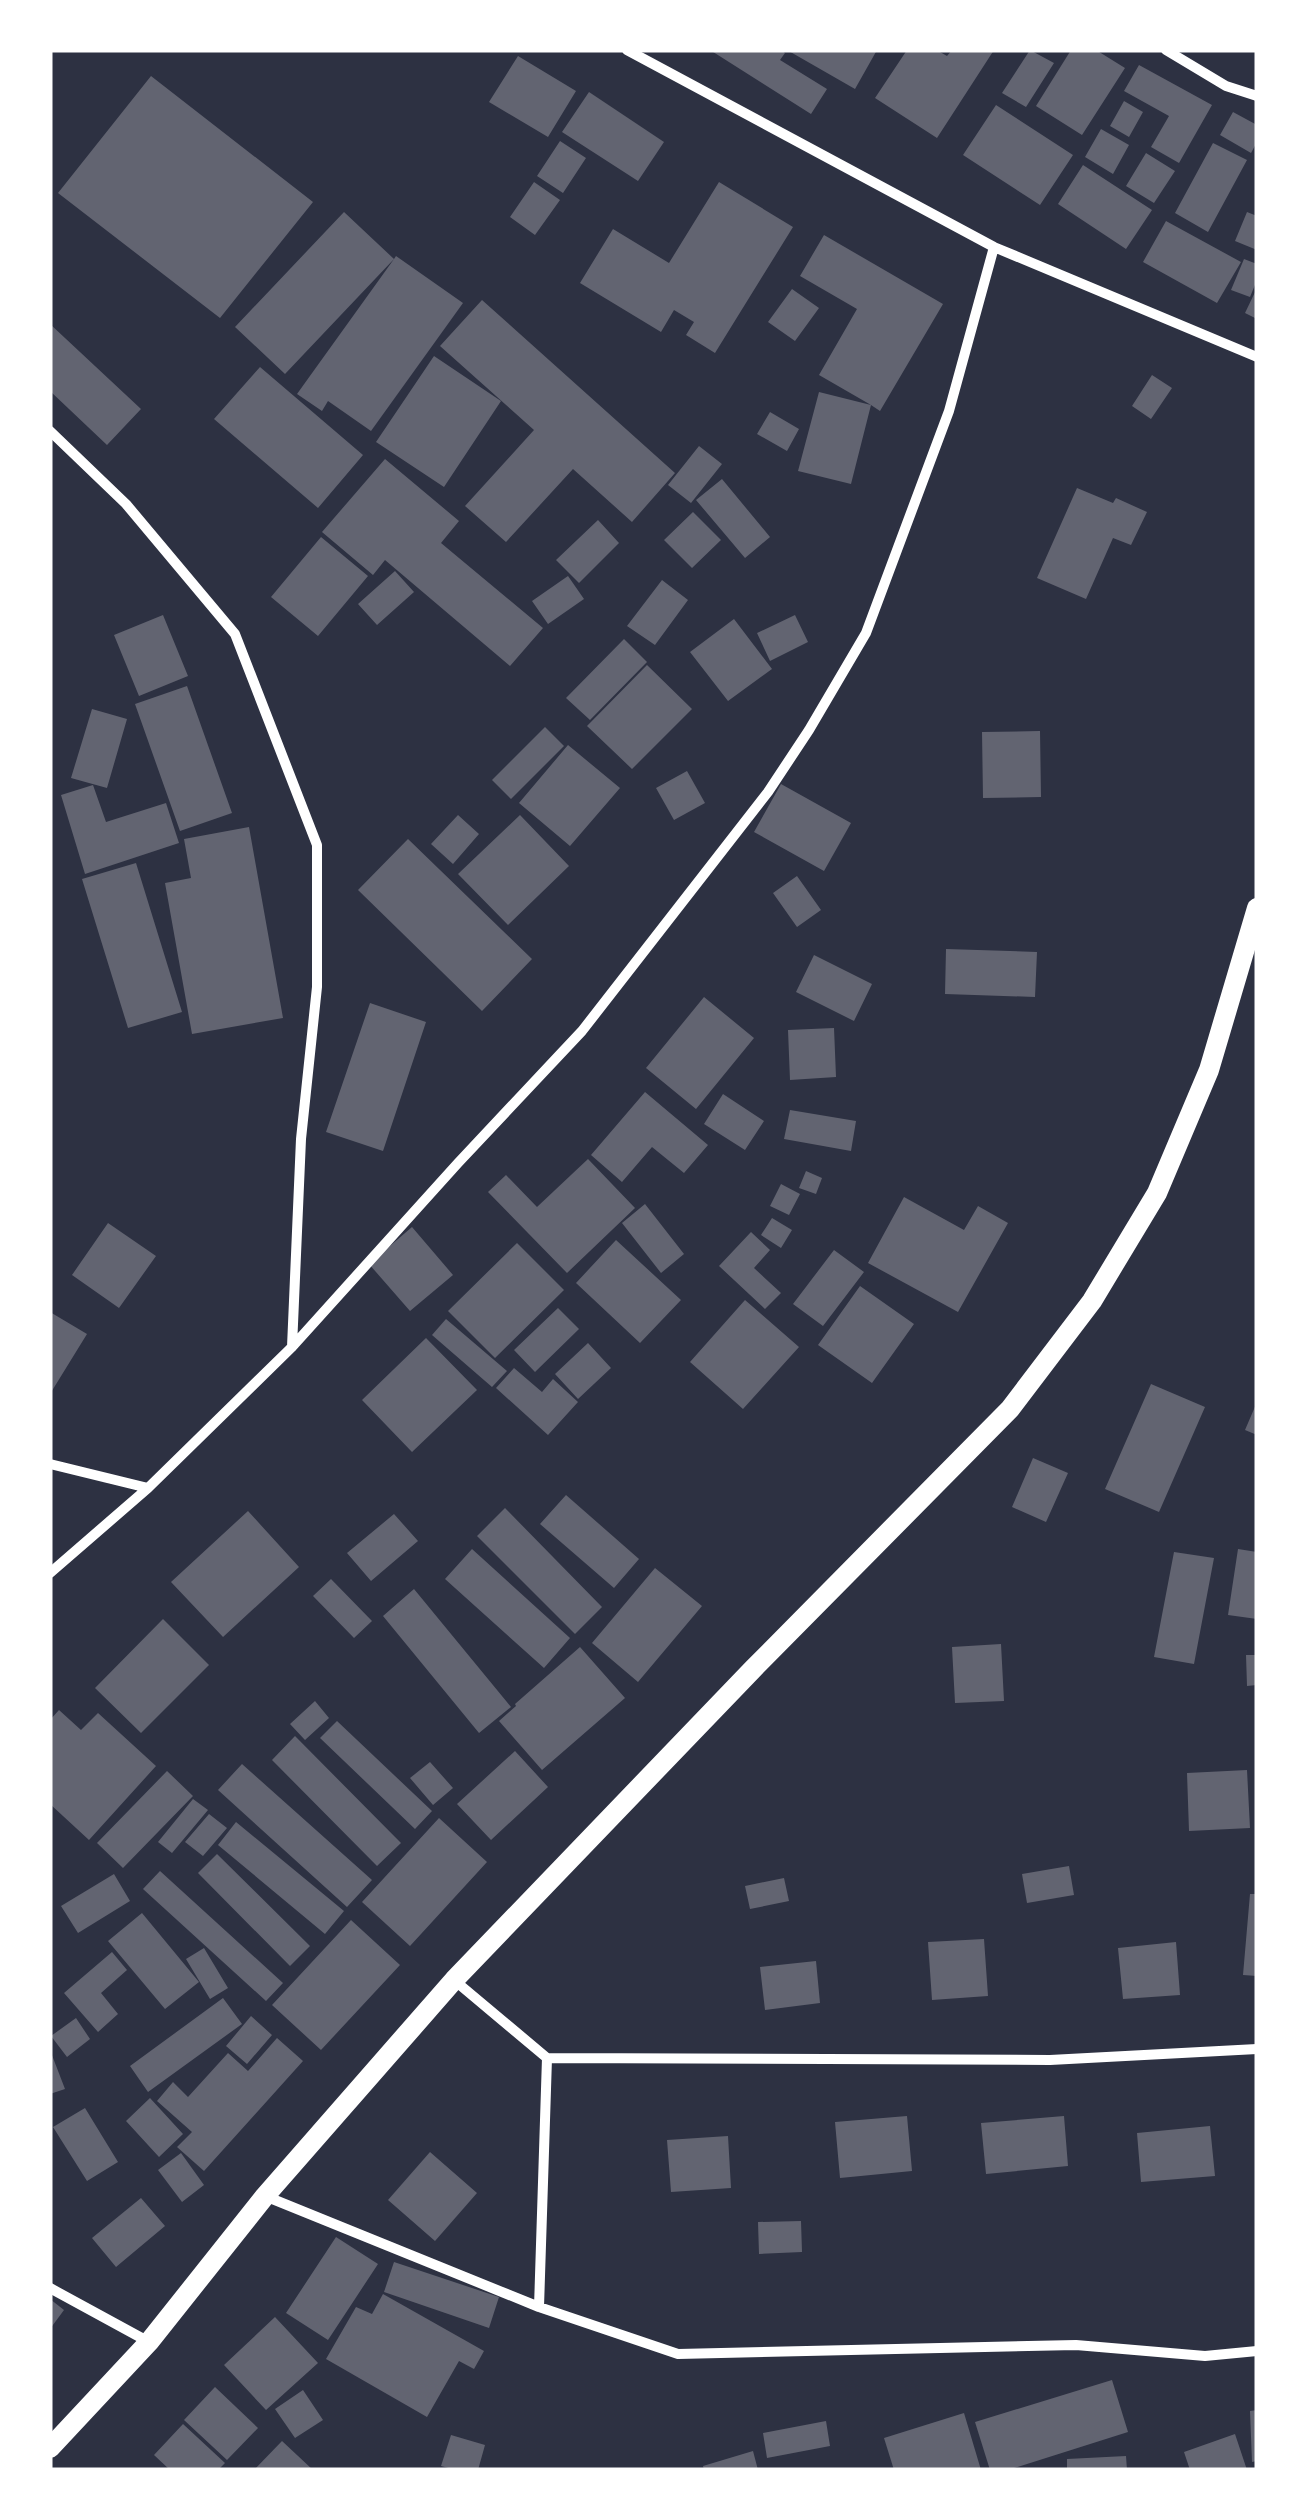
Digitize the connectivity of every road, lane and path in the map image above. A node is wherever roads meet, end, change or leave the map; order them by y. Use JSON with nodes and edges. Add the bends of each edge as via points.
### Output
{"nodes":[{"id":1,"x":627,"y":50,"type":"edge"},
{"id":2,"x":1166,"y":50,"type":"edge"},
{"id":3,"x":1257,"y":96,"type":"edge"},
{"id":4,"x":994,"y":247,"type":"junction"},
{"id":5,"x":1257,"y":357,"type":"edge"},
{"id":6,"x":50,"y":431,"type":"edge"},
{"id":7,"x":1257,"y":908,"type":"edge"},
{"id":8,"x":292,"y":1347,"type":"junction"},
{"id":9,"x":50,"y":1464,"type":"edge"},
{"id":10,"x":148,"y":1488,"type":"junction"},
{"id":11,"x":50,"y":1573,"type":"edge"},
{"id":12,"x":454,"y":1980,"type":"junction"},
{"id":13,"x":1257,"y":2049,"type":"edge"},
{"id":14,"x":547,"y":2058,"type":"junction"},
{"id":15,"x":265,"y":2196,"type":"junction"},
{"id":16,"x":50,"y":2288,"type":"edge"},
{"id":17,"x":539,"y":2307,"type":"junction"},
{"id":18,"x":148,"y":2342,"type":"junction"},
{"id":19,"x":1257,"y":2351,"type":"edge"},
{"id":20,"x":50,"y":2448,"type":"edge"}],
"edges":[{"from":1,"to":4,"type":"street"},
{"from":2,"to":3,"type":"street","via":[[1226,86]]},
{"from":4,"to":5,"type":"street"},
{"from":4,"to":8,"type":"street","via":[[949,411],[866,633],[810,730],[582,1031]]},
{"from":6,"to":8,"type":"street","via":[[126,504],[235,634],[318,845],[318,987],[301,1139]]},
{"from":7,"to":12,"type":"main road","via":[[1209,1070],[1158,1193],[1092,1301],[1010,1409]]},
{"from":8,"to":10,"type":"street"},
{"from":9,"to":10,"type":"street"},
{"from":10,"to":11,"type":"street"},
{"from":12,"to":14,"type":"street"},
{"from":12,"to":15,"type":"main road"},
{"from":13,"to":14,"type":"street","via":[[1050,2060]]},
{"from":14,"to":17,"type":"street"},
{"from":15,"to":17,"type":"street"},
{"from":15,"to":18,"type":"main road"},
{"from":16,"to":18,"type":"street"},
{"from":17,"to":19,"type":"street","via":[[678,2354],[1076,2345],[1205,2356]]},
{"from":18,"to":20,"type":"main road"}]}
